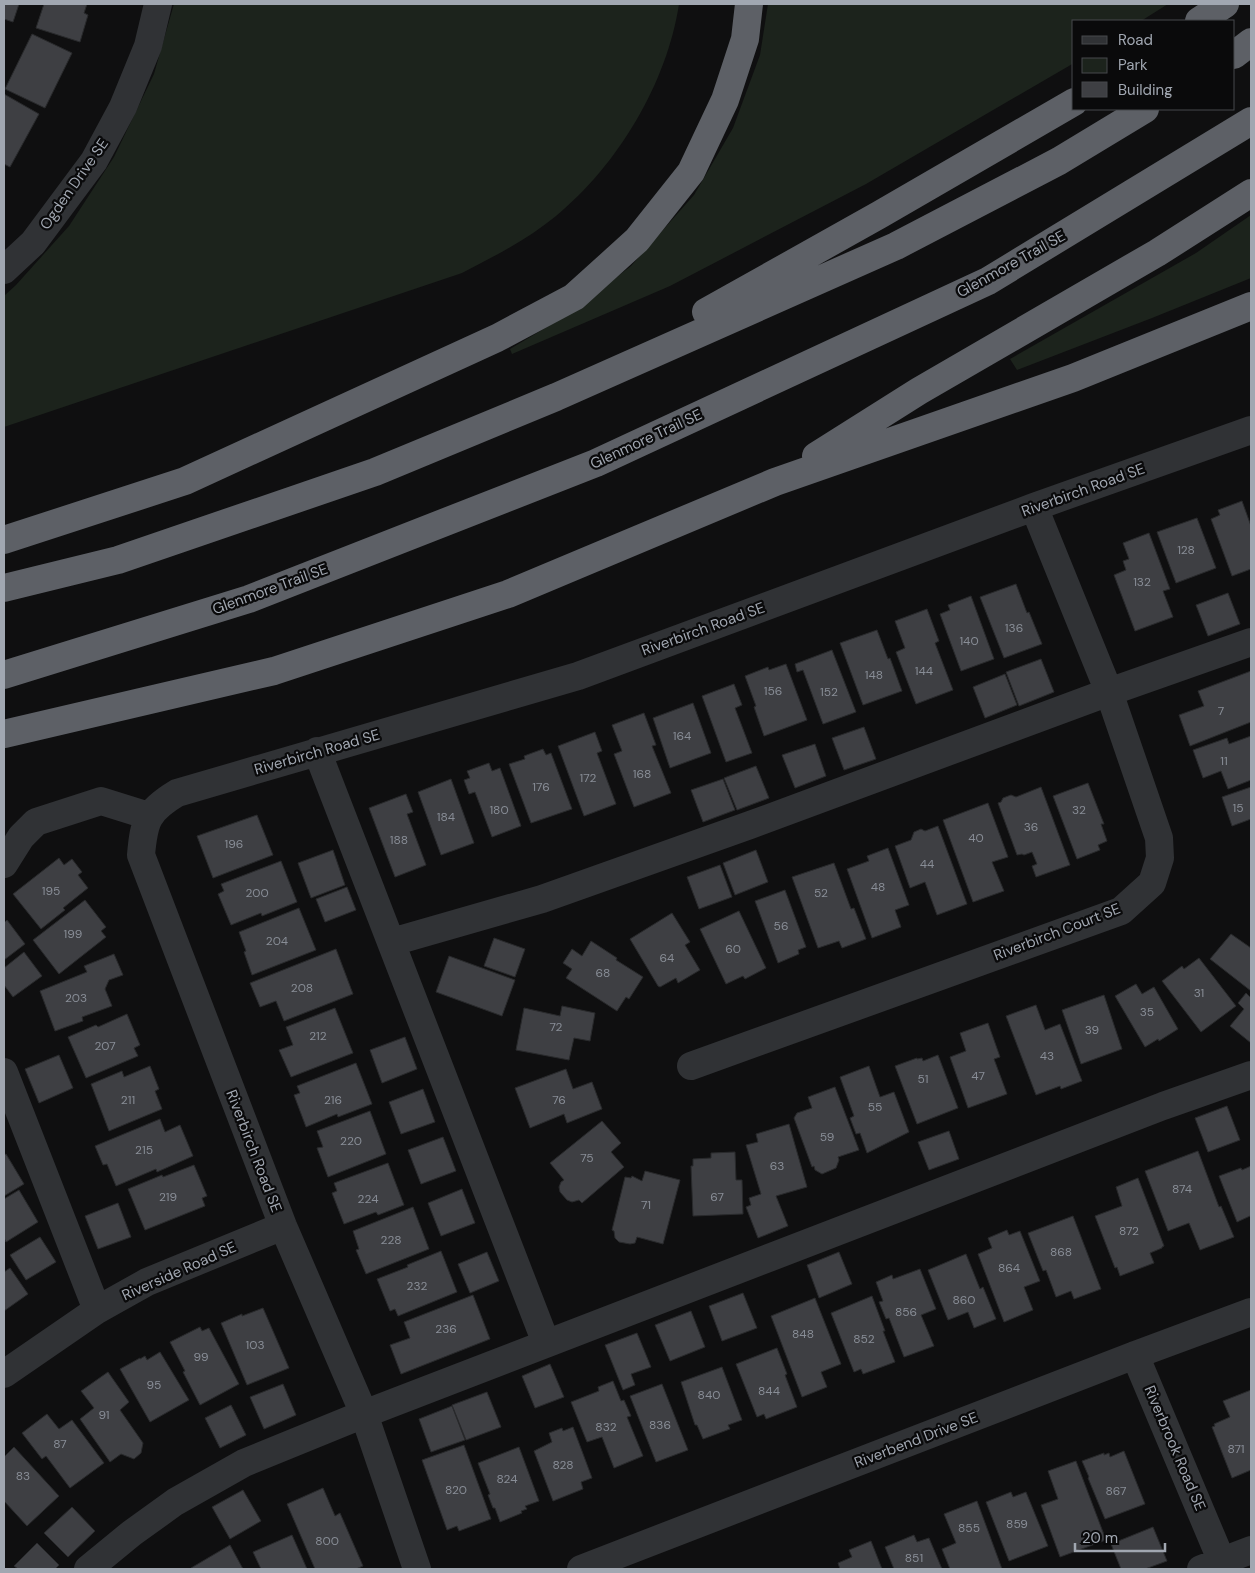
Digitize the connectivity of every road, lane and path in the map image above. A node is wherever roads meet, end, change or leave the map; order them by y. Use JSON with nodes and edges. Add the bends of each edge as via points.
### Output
{"nodes":[{"id":1,"x":158,"y":4,"type":"edge"},
{"id":2,"x":749,"y":4,"type":"edge"},
{"id":3,"x":1225,"y":4,"type":"edge"},
{"id":4,"x":1201,"y":20,"type":"edge"},
{"id":5,"x":1251,"y":42,"type":"edge"},
{"id":6,"x":1235,"y":54,"type":"edge"},
{"id":7,"x":1072,"y":103,"type":"edge"},
{"id":8,"x":1143,"y":110,"type":"edge"},
{"id":9,"x":1251,"y":121,"type":"edge"},
{"id":10,"x":1251,"y":194,"type":"edge"},
{"id":11,"x":4,"y":270,"type":"edge"},
{"id":12,"x":1251,"y":306,"type":"edge"},
{"id":13,"x":556,"y":397,"type":"junction"},
{"id":14,"x":1251,"y":430,"type":"edge"},
{"id":15,"x":775,"y":482,"type":"junction"},
{"id":16,"x":1034,"y":507,"type":"junction"},
{"id":17,"x":4,"y":540,"type":"edge"},
{"id":18,"x":4,"y":588,"type":"edge"},
{"id":19,"x":1251,"y":642,"type":"edge"},
{"id":20,"x":4,"y":675,"type":"edge"},
{"id":21,"x":1109,"y":692,"type":"junction"},
{"id":22,"x":4,"y":734,"type":"edge"},
{"id":23,"x":317,"y":751,"type":"junction"},
{"id":24,"x":149,"y":816,"type":"junction"},
{"id":25,"x":4,"y":864,"type":"edge"},
{"id":26,"x":392,"y":942,"type":"junction"},
{"id":27,"x":692,"y":1066,"type":"dead end"},
{"id":28,"x":4,"y":1072,"type":"edge"},
{"id":29,"x":1251,"y":1075,"type":"edge"},
{"id":30,"x":283,"y":1226,"type":"junction"},
{"id":31,"x":97,"y":1310,"type":"junction"},
{"id":32,"x":1251,"y":1312,"type":"edge"},
{"id":33,"x":546,"y":1344,"type":"junction"},
{"id":34,"x":1135,"y":1355,"type":"junction"},
{"id":35,"x":4,"y":1374,"type":"edge"},
{"id":36,"x":364,"y":1414,"type":"junction"},
{"id":37,"x":1251,"y":1550,"type":"edge"},
{"id":38,"x":1216,"y":1566,"type":"edge"},
{"id":39,"x":88,"y":1569,"type":"edge"},
{"id":40,"x":417,"y":1569,"type":"edge"},
{"id":41,"x":582,"y":1569,"type":"edge"}],
"edges":[{"from":1,"to":11,"type":"street","name":"Ogden Drive SE","via":[[148,46],[124,106],[94,161],[33,243]]},
{"from":2,"to":17,"type":"highway","via":[[744,39],[725,100],[691,172],[637,240],[574,297],[497,338],[185,482]]},
{"from":3,"to":4,"type":"highway"},
{"from":5,"to":6,"type":"highway"},
{"from":7,"to":13,"type":"highway","via":[[879,216]]},
{"from":8,"to":13,"type":"highway","via":[[1060,161],[896,246]]},
{"from":9,"to":20,"type":"highway","name":"Glenmore Trail SE","via":[[988,281],[596,463],[249,599]]},
{"from":10,"to":15,"type":"highway","via":[[1157,253],[919,391]]},
{"from":12,"to":15,"type":"highway","via":[[1073,378]]},
{"from":13,"to":18,"type":"highway","via":[[357,478],[118,560]]},
{"from":14,"to":16,"type":"street","name":"Riverbirch Road SE"},
{"from":15,"to":22,"type":"highway","via":[[508,594],[274,671]]},
{"from":16,"to":21,"type":"street","name":"Riverbirch Court SE"},
{"from":16,"to":23,"type":"street","name":"Riverbirch Road SE","via":[[578,676]]},
{"from":19,"to":21,"type":"street"},
{"from":21,"to":26,"type":"street","via":[[552,896]]},
{"from":21,"to":27,"type":"street","name":"Riverbirch Court SE","via":[[1159,838],[1160,858],[1152,883],[1136,898],[1121,911]]},
{"from":23,"to":24,"type":"street","name":"Riverbirch Road SE","via":[[177,794],[160,803]]},
{"from":23,"to":26,"type":"street"},
{"from":24,"to":25,"type":"street","via":[[101,801],[36,822]]},
{"from":24,"to":30,"type":"street","name":"Riverbirch Road SE","via":[[141,855]]},
{"from":26,"to":33,"type":"street"},
{"from":28,"to":31,"type":"street"},
{"from":29,"to":33,"type":"street"},
{"from":30,"to":31,"type":"street","name":"Riverside Road SE","via":[[147,1282]]},
{"from":30,"to":36,"type":"street","name":"Riverbirch Road SE"},
{"from":31,"to":35,"type":"street","name":"Riverside Road SE"},
{"from":32,"to":34,"type":"street","name":"Riverbend Drive SE"},
{"from":33,"to":36,"type":"street"},
{"from":34,"to":38,"type":"street","name":"Riverbrook Road SE"},
{"from":34,"to":41,"type":"street","name":"Riverbend Drive SE"},
{"from":36,"to":39,"type":"street","via":[[244,1463],[175,1502]]},
{"from":36,"to":40,"type":"street","name":"Riverbirch Road SE"},
{"from":37,"to":38,"type":"street"}]}
